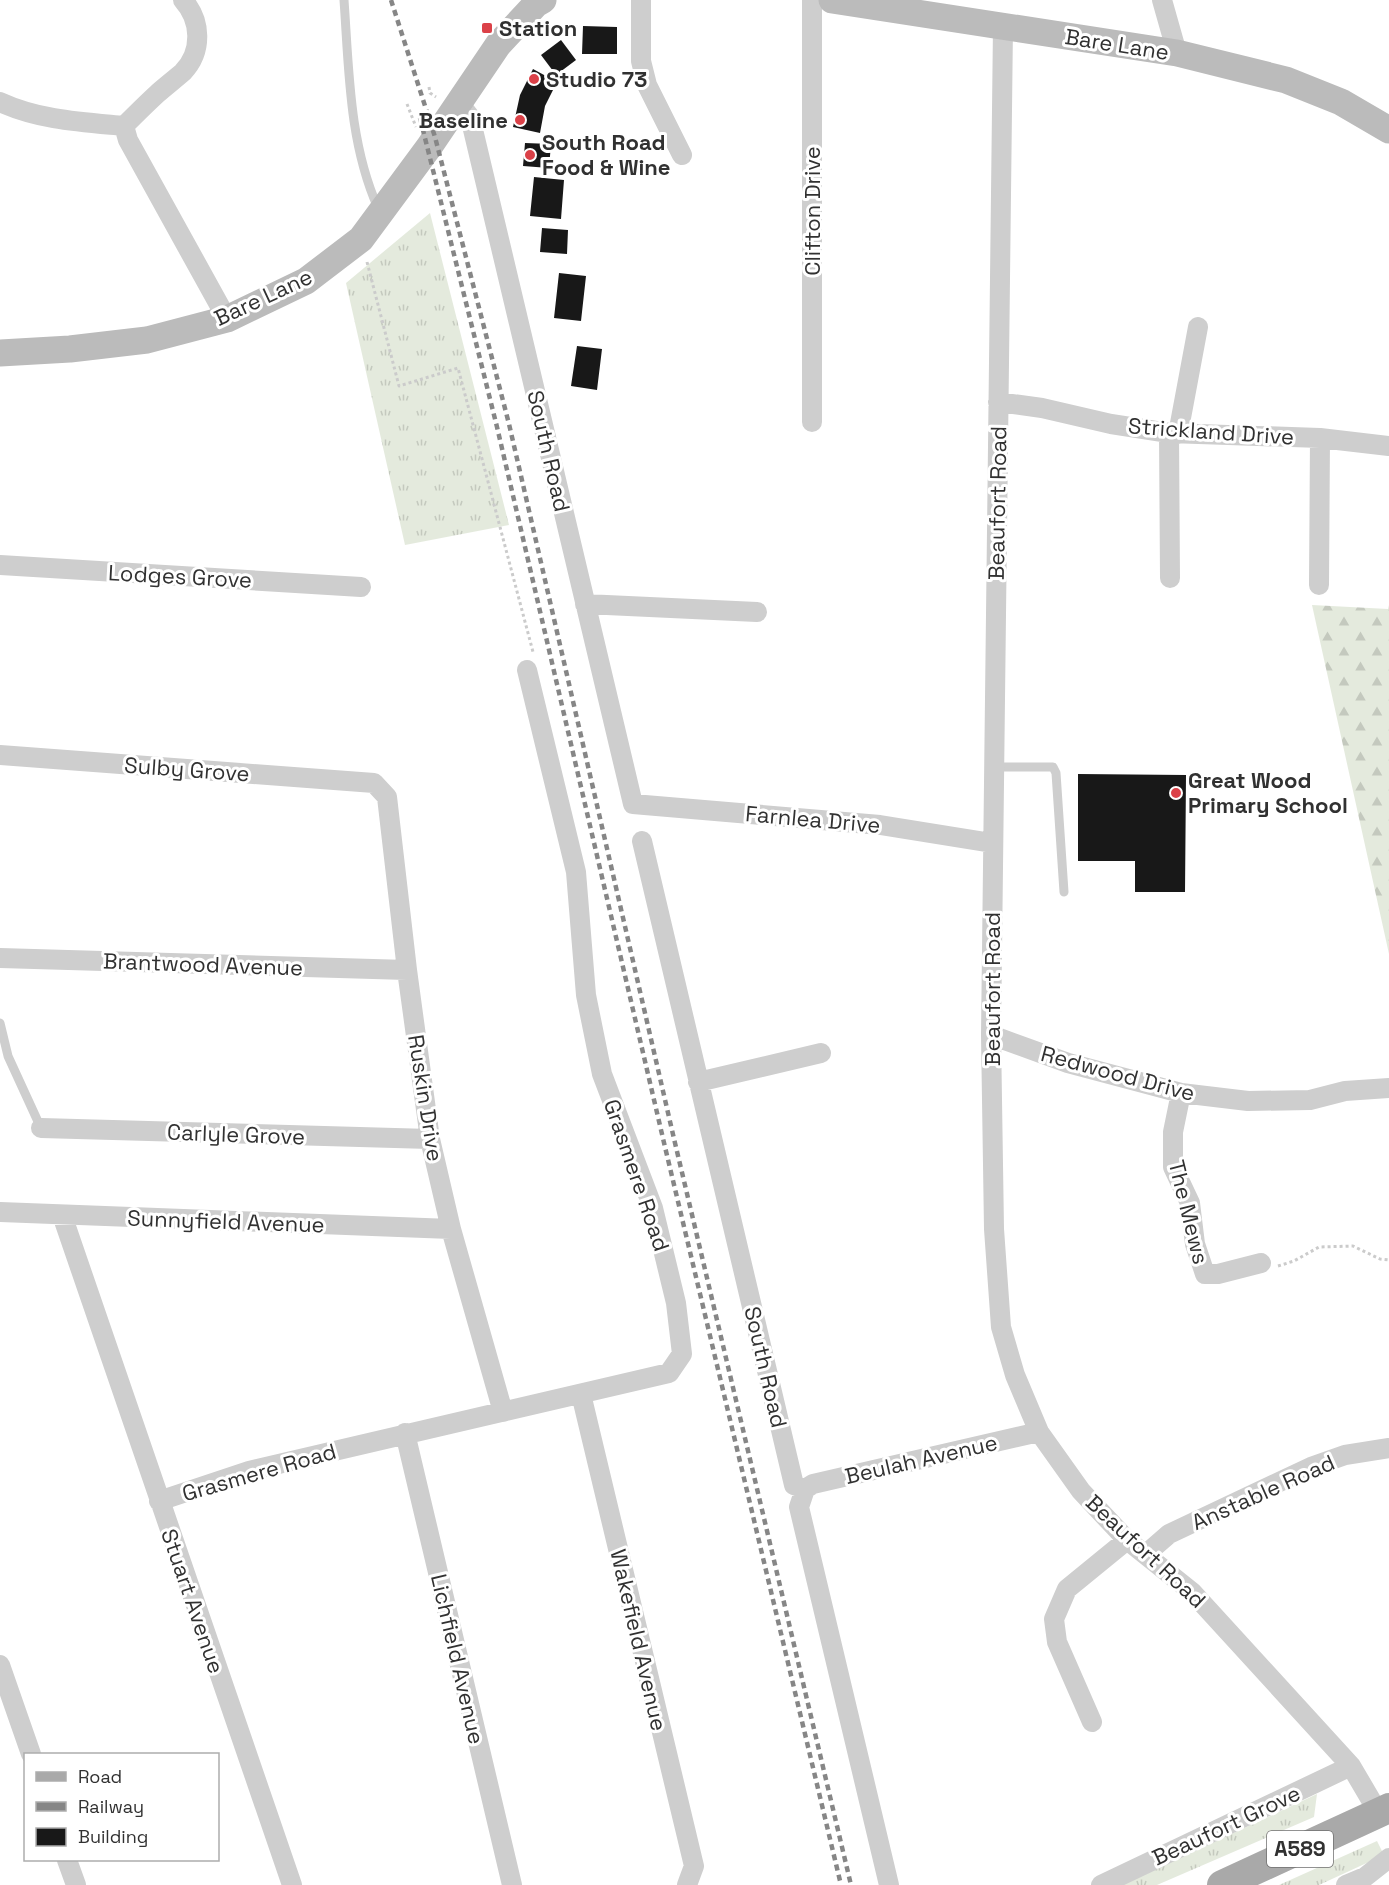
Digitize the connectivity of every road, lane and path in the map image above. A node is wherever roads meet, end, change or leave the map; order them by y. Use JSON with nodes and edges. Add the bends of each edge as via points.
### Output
{"nodes":[{"id":1,"x":183,"y":0,"type":"edge"},
{"id":2,"x":344,"y":0,"type":"edge"},
{"id":3,"x":543,"y":0,"type":"edge"},
{"id":4,"x":641,"y":0,"type":"edge"},
{"id":5,"x":812,"y":0,"type":"edge"},
{"id":6,"x":832,"y":0,"type":"edge"},
{"id":7,"x":1162,"y":0,"type":"edge"},
{"id":8,"x":909,"y":5,"type":"edge"},
{"id":9,"x":1003,"y":26,"type":"junction"},
{"id":10,"x":1177,"y":53,"type":"junction"},
{"id":11,"x":0,"y":102,"type":"edge"},
{"id":12,"x":459,"y":102,"type":"junction"},
{"id":13,"x":124,"y":126,"type":"junction"},
{"id":14,"x":1389,"y":130,"type":"edge"},
{"id":15,"x":682,"y":155,"type":"dead end"},
{"id":16,"x":380,"y":213,"type":"junction"},
{"id":17,"x":361,"y":239,"type":"junction"},
{"id":18,"x":227,"y":319,"type":"junction"},
{"id":19,"x":1198,"y":327,"type":"dead end"},
{"id":20,"x":0,"y":353,"type":"edge"},
{"id":21,"x":998,"y":402,"type":"junction"},
{"id":22,"x":812,"y":422,"type":"dead end"},
{"id":23,"x":1173,"y":433,"type":"junction"},
{"id":24,"x":1320,"y":438,"type":"junction"},
{"id":25,"x":1389,"y":446,"type":"edge"},
{"id":26,"x":0,"y":565,"type":"edge"},
{"id":27,"x":1170,"y":578,"type":"dead end"},
{"id":28,"x":1319,"y":585,"type":"dead end"},
{"id":29,"x":361,"y":587,"type":"dead end"},
{"id":30,"x":585,"y":604,"type":"junction"},
{"id":31,"x":757,"y":612,"type":"dead end"},
{"id":32,"x":527,"y":670,"type":"joint"},
{"id":33,"x":0,"y":755,"type":"edge"},
{"id":34,"x":994,"y":767,"type":"junction"},
{"id":35,"x":374,"y":783,"type":"joint"},
{"id":36,"x":633,"y":804,"type":"joint"},
{"id":37,"x":642,"y":841,"type":"dead end"},
{"id":38,"x":992,"y":843,"type":"junction"},
{"id":39,"x":1064,"y":892,"type":"dead end"},
{"id":40,"x":0,"y":958,"type":"edge"},
{"id":41,"x":407,"y":970,"type":"junction"},
{"id":42,"x":0,"y":1023,"type":"edge"},
{"id":43,"x":991,"y":1035,"type":"junction"},
{"id":44,"x":820,"y":1053,"type":"dead end"},
{"id":45,"x":698,"y":1082,"type":"junction"},
{"id":46,"x":1389,"y":1088,"type":"edge"},
{"id":47,"x":1181,"y":1093,"type":"junction"},
{"id":48,"x":41,"y":1128,"type":"joint"},
{"id":49,"x":430,"y":1139,"type":"junction"},
{"id":50,"x":0,"y":1212,"type":"edge"},
{"id":51,"x":62,"y":1215,"type":"junction"},
{"id":52,"x":451,"y":1229,"type":"junction"},
{"id":53,"x":1389,"y":1260,"type":"edge"},
{"id":54,"x":1261,"y":1263,"type":"joint"},
{"id":55,"x":581,"y":1394,"type":"junction"},
{"id":56,"x":503,"y":1412,"type":"junction"},
{"id":57,"x":1039,"y":1432,"type":"junction"},
{"id":58,"x":405,"y":1434,"type":"junction"},
{"id":59,"x":1387,"y":1453,"type":"edge"},
{"id":60,"x":805,"y":1490,"type":"junction"},
{"id":61,"x":159,"y":1501,"type":"junction"},
{"id":62,"x":1127,"y":1540,"type":"junction"},
{"id":63,"x":1146,"y":1554,"type":"junction"},
{"id":64,"x":0,"y":1665,"type":"edge"},
{"id":65,"x":1092,"y":1722,"type":"dead end"},
{"id":66,"x":30,"y":1753,"type":"edge"},
{"id":67,"x":1351,"y":1766,"type":"junction"},
{"id":68,"x":1383,"y":1810,"type":"edge"},
{"id":69,"x":1389,"y":1858,"type":"edge"},
{"id":70,"x":67,"y":1861,"type":"edge"},
{"id":71,"x":76,"y":1885,"type":"edge"},
{"id":72,"x":292,"y":1885,"type":"edge"},
{"id":73,"x":512,"y":1885,"type":"edge"},
{"id":74,"x":687,"y":1885,"type":"edge"},
{"id":75,"x":889,"y":1885,"type":"edge"},
{"id":76,"x":1101,"y":1885,"type":"edge"},
{"id":77,"x":1222,"y":1885,"type":"edge"},
{"id":78,"x":1346,"y":1885,"type":"edge"}],
"edges":[{"from":1,"to":13,"type":"street","via":[[197,23],[193,55],[184,70]]},
{"from":2,"to":16,"type":"lane","via":[[356,135],[367,184]]},
{"from":3,"to":12,"type":"main road","name":"Bare Lane","via":[[498,45]]},
{"from":4,"to":15,"type":"street","via":[[641,62],[647,86]]},
{"from":5,"to":22,"type":"street","name":"Clifton Drive"},
{"from":6,"to":8,"type":"main road","name":"Bare Lane"},
{"from":7,"to":10,"type":"street"},
{"from":8,"to":9,"type":"main road","name":"Bare Lane"},
{"from":9,"to":10,"type":"main road","name":"Bare Lane"},
{"from":9,"to":21,"type":"street","name":"Beaufort Road"},
{"from":10,"to":14,"type":"main road","name":"Bare Lane","via":[[1286,80],[1341,102]]},
{"from":11,"to":13,"type":"street","via":[[47,118]]},
{"from":12,"to":16,"type":"main road","name":"Bare Lane"},
{"from":12,"to":30,"type":"street","name":"South Road","via":[[470,117]]},
{"from":13,"to":18,"type":"street","via":[[128,140]]},
{"from":16,"to":17,"type":"main road","name":"Bare Lane"},
{"from":17,"to":18,"type":"main road","name":"Bare Lane","via":[[306,281]]},
{"from":17,"to":32,"type":"path","via":[[399,386],[458,369],[537,667]]},
{"from":18,"to":20,"type":"main road","name":"Bare Lane","via":[[147,340],[70,350]]},
{"from":19,"to":23,"type":"street"},
{"from":21,"to":23,"type":"street","name":"Strickland Drive"},
{"from":21,"to":34,"type":"street","name":"Beaufort Road"},
{"from":23,"to":24,"type":"street","name":"Strickland Drive"},
{"from":23,"to":27,"type":"street"},
{"from":24,"to":25,"type":"street","name":"Strickland Drive"},
{"from":24,"to":28,"type":"street"},
{"from":26,"to":29,"type":"street","name":"Lodges Grove"},
{"from":30,"to":31,"type":"street"},
{"from":30,"to":36,"type":"street","name":"South Road"},
{"from":32,"to":55,"type":"street","name":"Grasmere Road","via":[[576,872],[586,995],[602,1074],[653,1208],[676,1303],[682,1354],[669,1373]]},
{"from":33,"to":35,"type":"street","name":"Sulby Grove"},
{"from":34,"to":38,"type":"street","name":"Beaufort Road"},
{"from":34,"to":39,"type":"lane","via":[[1053,767]]},
{"from":35,"to":41,"type":"street","name":"Ruskin Drive","via":[[387,797]]},
{"from":36,"to":38,"type":"street","name":"Farnlea Drive","via":[[880,825]]},
{"from":37,"to":45,"type":"street","name":"South Road"},
{"from":38,"to":43,"type":"street","name":"Beaufort Road"},
{"from":40,"to":41,"type":"street","name":"Brantwood Avenue"},
{"from":41,"to":49,"type":"street","name":"Ruskin Drive"},
{"from":42,"to":48,"type":"lane","via":[[8,1056]]},
{"from":43,"to":47,"type":"street","name":"Redwood Drive","via":[[1068,1063]]},
{"from":43,"to":57,"type":"street","name":"Beaufort Road","via":[[994,1229],[1001,1327],[1015,1375]]},
{"from":44,"to":45,"type":"street"},
{"from":45,"to":60,"type":"street","name":"South Road","via":[[794,1485]]},
{"from":46,"to":47,"type":"street","name":"Redwood Drive","via":[[1345,1091],[1310,1100],[1248,1101]]},
{"from":47,"to":54,"type":"street","name":"The Mews","via":[[1173,1132],[1173,1167],[1190,1203],[1195,1244],[1205,1274]]},
{"from":48,"to":49,"type":"street","name":"Carlyle Grove"},
{"from":49,"to":52,"type":"street","name":"Ruskin Drive"},
{"from":50,"to":51,"type":"street","name":"Sunnyfield Avenue"},
{"from":51,"to":52,"type":"street","name":"Sunnyfield Avenue"},
{"from":51,"to":61,"type":"street","name":"Stuart Avenue"},
{"from":52,"to":56,"type":"street","name":"Ruskin Drive"},
{"from":53,"to":54,"type":"path","via":[[1353,1246],[1319,1247],[1273,1268]]},
{"from":55,"to":56,"type":"street","name":"Grasmere Road"},
{"from":55,"to":74,"type":"street","name":"Wakefield Avenue","via":[[694,1866]]},
{"from":56,"to":58,"type":"street","name":"Grasmere Road"},
{"from":57,"to":60,"type":"street","name":"Beulah Avenue","via":[[813,1484]]},
{"from":57,"to":62,"type":"street","name":"Beaufort Road","via":[[1081,1491]]},
{"from":58,"to":61,"type":"street","name":"Grasmere Road","via":[[249,1471]]},
{"from":58,"to":73,"type":"street","name":"Lichfield Avenue"},
{"from":59,"to":63,"type":"street","name":"Anstable Road","via":[[1345,1455],[1311,1467],[1169,1534]]},
{"from":60,"to":75,"type":"street","via":[[799,1507]]},
{"from":61,"to":72,"type":"street","name":"Stuart Avenue"},
{"from":62,"to":63,"type":"street","name":"Beaufort Road"},
{"from":62,"to":65,"type":"street","via":[[1067,1589],[1054,1619],[1057,1642]]},
{"from":63,"to":67,"type":"street","name":"Beaufort Road","via":[[1192,1592]]},
{"from":64,"to":66,"type":"street"},
{"from":67,"to":68,"type":"street","name":"Beaufort Road"},
{"from":67,"to":76,"type":"street","name":"Beaufort Grove"},
{"from":68,"to":77,"type":"main road","number":"A589"},
{"from":69,"to":78,"type":"street","via":[[1365,1877]]},
{"from":70,"to":71,"type":"street"}]}
